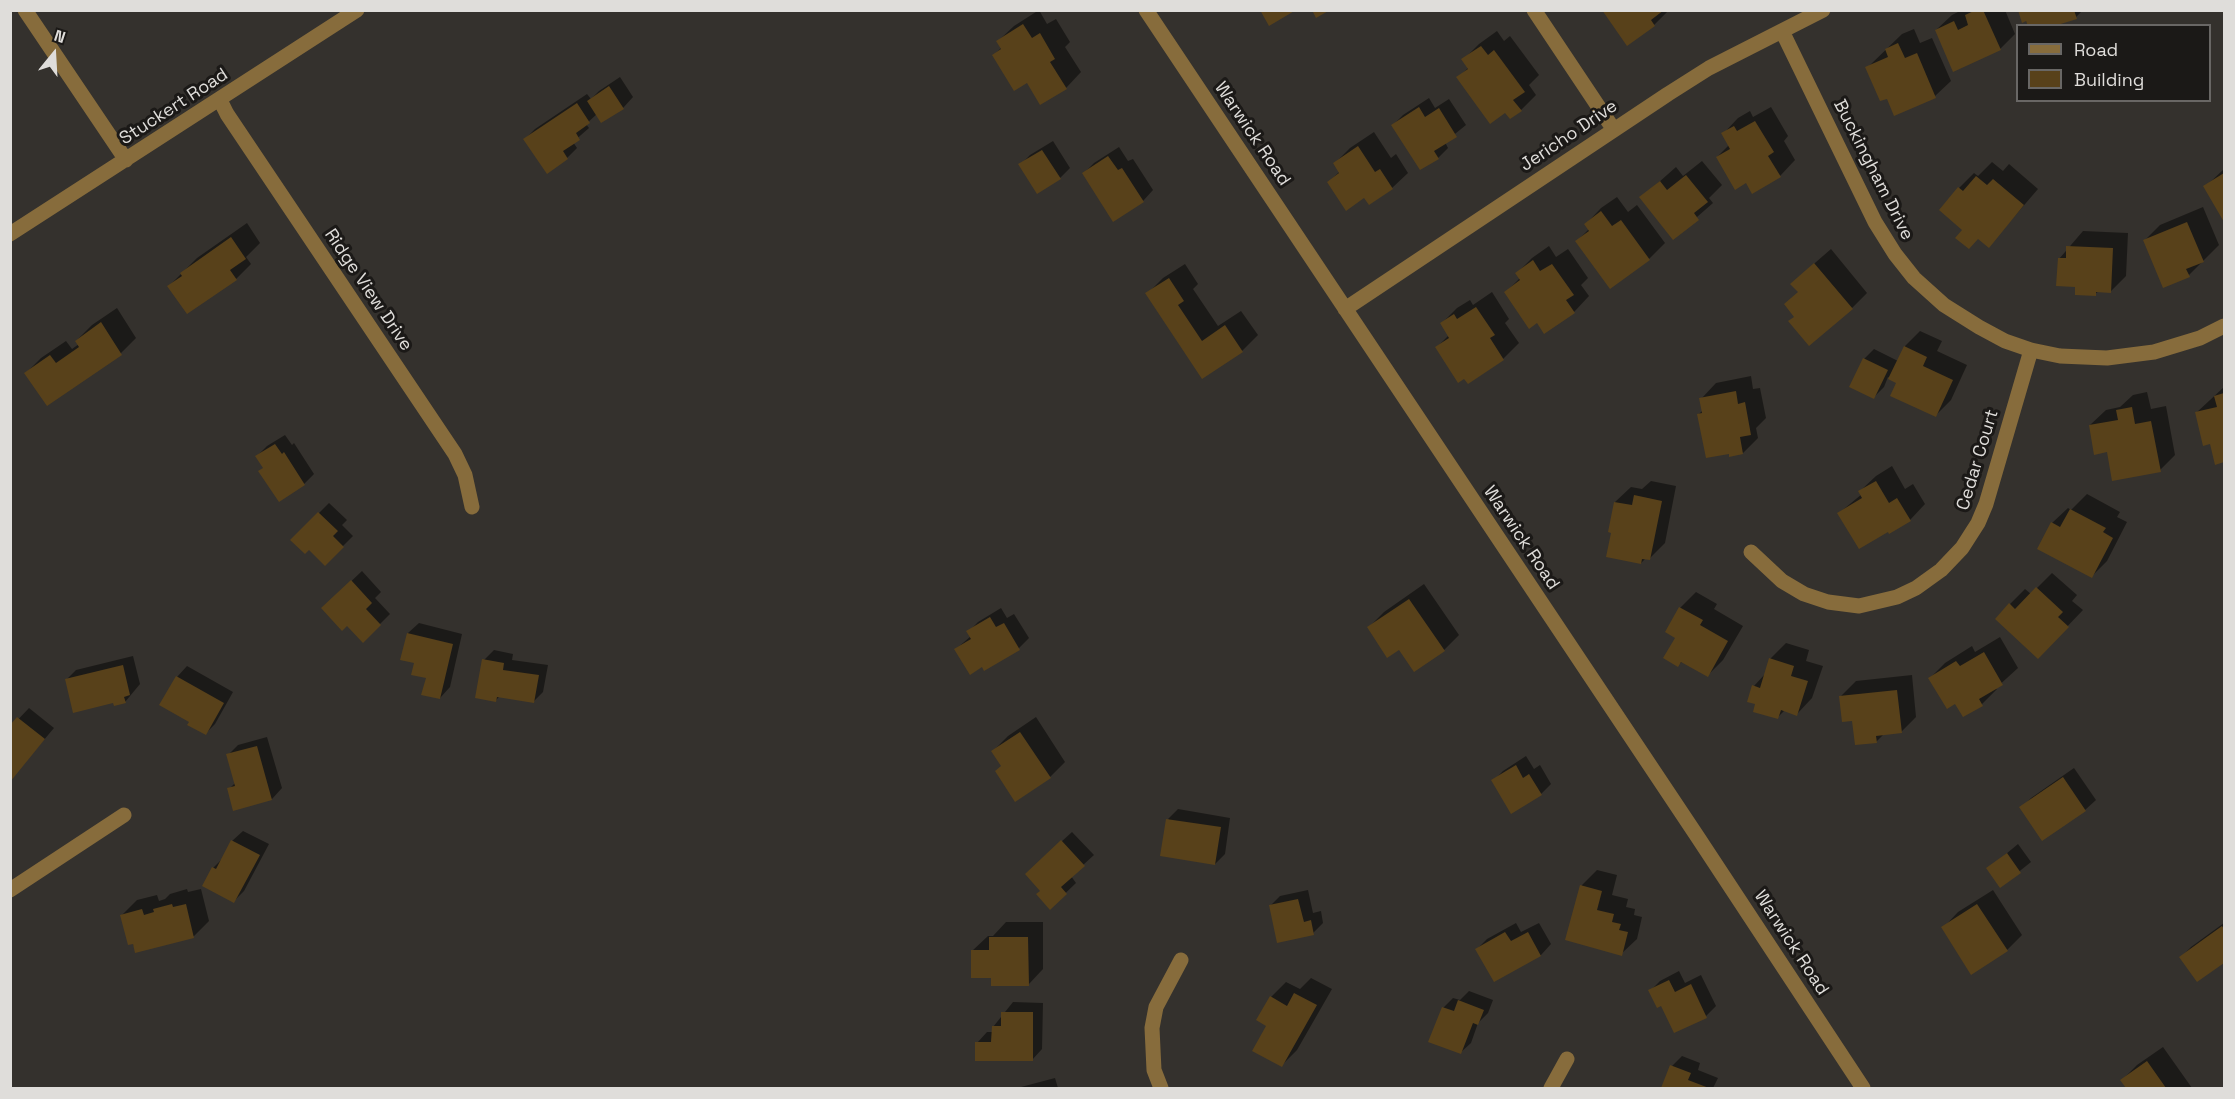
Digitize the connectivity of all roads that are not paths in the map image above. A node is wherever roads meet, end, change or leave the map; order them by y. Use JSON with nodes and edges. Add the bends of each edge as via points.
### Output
{"nodes":[{"id":1,"x":25,"y":10,"type":"edge"},
{"id":2,"x":357,"y":10,"type":"edge"},
{"id":3,"x":1146,"y":10,"type":"edge"},
{"id":4,"x":1534,"y":10,"type":"edge"},
{"id":5,"x":1823,"y":10,"type":"edge"},
{"id":6,"x":1782,"y":31,"type":"junction"},
{"id":7,"x":220,"y":100,"type":"junction"},
{"id":8,"x":1614,"y":130,"type":"junction"},
{"id":9,"x":126,"y":160,"type":"junction"},
{"id":10,"x":10,"y":234,"type":"edge"},
{"id":11,"x":1345,"y":309,"type":"junction"},
{"id":12,"x":2224,"y":326,"type":"edge"},
{"id":13,"x":2031,"y":350,"type":"junction"},
{"id":14,"x":472,"y":507,"type":"dead end"},
{"id":15,"x":1750,"y":552,"type":"dead end"},
{"id":16,"x":124,"y":815,"type":"dead end"},
{"id":17,"x":10,"y":890,"type":"edge"},
{"id":18,"x":1181,"y":960,"type":"dead end"},
{"id":19,"x":1567,"y":1059,"type":"dead end"},
{"id":20,"x":1161,"y":1089,"type":"edge"},
{"id":21,"x":1551,"y":1089,"type":"edge"},
{"id":22,"x":1863,"y":1089,"type":"edge"}],
"edges":[{"from":1,"to":9,"type":"street"},
{"from":2,"to":7,"type":"street","name":"Stuckert Road"},
{"from":3,"to":11,"type":"street","name":"Warwick Road"},
{"from":4,"to":8,"type":"street"},
{"from":5,"to":6,"type":"street","name":"Jericho Drive"},
{"from":6,"to":8,"type":"street","name":"Jericho Drive","via":[[1709,68]]},
{"from":6,"to":13,"type":"street","name":"Buckingham Drive","via":[[1875,222],[1895,254],[1944,305],[2005,341]]},
{"from":7,"to":9,"type":"street","name":"Stuckert Road"},
{"from":7,"to":14,"type":"street","name":"Ridge View Drive","via":[[455,454],[465,475]]},
{"from":8,"to":11,"type":"street","name":"Jericho Drive"},
{"from":9,"to":10,"type":"street","name":"Stuckert Road"},
{"from":11,"to":22,"type":"street","name":"Warwick Road"},
{"from":12,"to":13,"type":"street","name":"Buckingham Drive","via":[[2154,352],[2107,358]]},
{"from":13,"to":15,"type":"street","name":"Cedar Court","via":[[1978,523],[1962,548],[1916,588],[1898,597],[1859,606],[1828,602],[1782,581]]},
{"from":16,"to":17,"type":"street"},
{"from":18,"to":20,"type":"street","via":[[1156,1008],[1152,1028],[1154,1070]]},
{"from":19,"to":21,"type":"street"}]}
